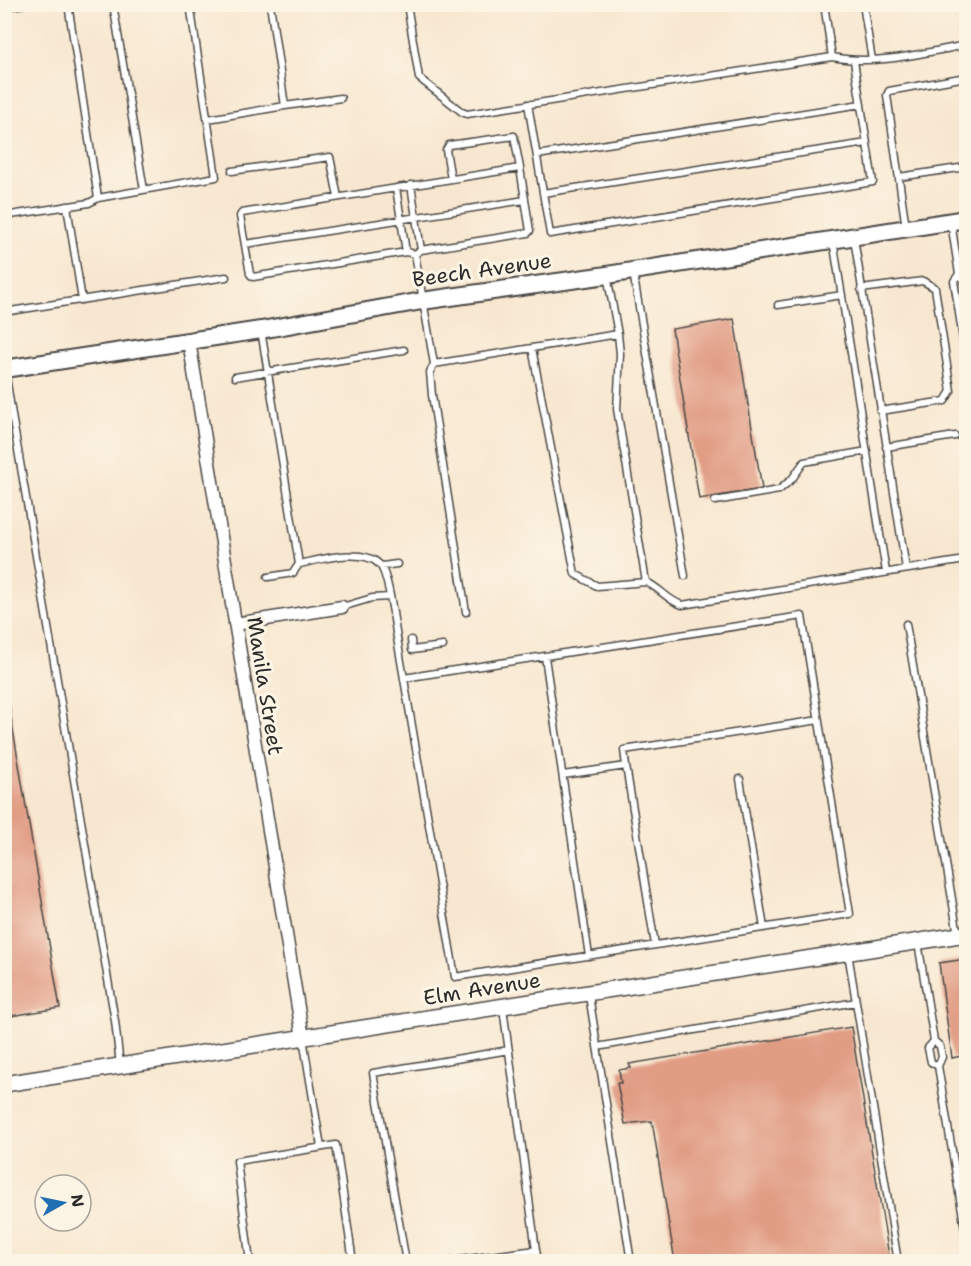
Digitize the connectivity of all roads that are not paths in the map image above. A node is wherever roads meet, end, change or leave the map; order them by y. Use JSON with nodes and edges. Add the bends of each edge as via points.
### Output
{"nodes":[{"id":1,"x":24,"y":4,"type":"edge"},
{"id":2,"x":68,"y":4,"type":"edge"},
{"id":3,"x":113,"y":4,"type":"edge"},
{"id":4,"x":190,"y":4,"type":"edge"},
{"id":5,"x":270,"y":4,"type":"edge"},
{"id":6,"x":407,"y":4,"type":"edge"},
{"id":7,"x":824,"y":4,"type":"edge"},
{"id":8,"x":863,"y":4,"type":"edge"},
{"id":9,"x":4,"y":8,"type":"edge"},
{"id":10,"x":966,"y":45,"type":"edge"},
{"id":11,"x":832,"y":57,"type":"junction"},
{"id":12,"x":872,"y":60,"type":"junction"},
{"id":13,"x":854,"y":61,"type":"junction"},
{"id":14,"x":966,"y":77,"type":"edge"},
{"id":15,"x":341,"y":98,"type":"dead end"},
{"id":16,"x":528,"y":104,"type":"junction"},
{"id":17,"x":861,"y":104,"type":"junction"},
{"id":18,"x":285,"y":106,"type":"junction"},
{"id":19,"x":208,"y":119,"type":"junction"},
{"id":20,"x":867,"y":143,"type":"junction"},
{"id":21,"x":537,"y":155,"type":"junction"},
{"id":22,"x":966,"y":167,"type":"edge"},
{"id":23,"x":520,"y":168,"type":"junction"},
{"id":24,"x":232,"y":171,"type":"dead end"},
{"id":25,"x":898,"y":177,"type":"junction"},
{"id":26,"x":451,"y":179,"type":"junction"},
{"id":27,"x":411,"y":185,"type":"junction"},
{"id":28,"x":396,"y":188,"type":"junction"},
{"id":29,"x":144,"y":190,"type":"junction"},
{"id":30,"x":543,"y":194,"type":"junction"},
{"id":31,"x":338,"y":197,"type":"junction"},
{"id":32,"x":98,"y":198,"type":"junction"},
{"id":33,"x":525,"y":200,"type":"junction"},
{"id":34,"x":68,"y":206,"type":"junction"},
{"id":35,"x":4,"y":216,"type":"edge"},
{"id":36,"x":416,"y":218,"type":"junction"},
{"id":37,"x":401,"y":220,"type":"junction"},
{"id":38,"x":958,"y":220,"type":"edge"},
{"id":39,"x":906,"y":228,"type":"junction"},
{"id":40,"x":854,"y":236,"type":"junction"},
{"id":41,"x":833,"y":240,"type":"junction"},
{"id":42,"x":245,"y":244,"type":"junction"},
{"id":43,"x":421,"y":250,"type":"junction"},
{"id":44,"x":406,"y":252,"type":"junction"},
{"id":45,"x":415,"y":254,"type":"junction"},
{"id":46,"x":633,"y":271,"type":"junction"},
{"id":47,"x":959,"y":274,"type":"junction"},
{"id":48,"x":607,"y":275,"type":"junction"},
{"id":49,"x":226,"y":277,"type":"dead end"},
{"id":50,"x":861,"y":289,"type":"junction"},
{"id":51,"x":966,"y":290,"type":"edge"},
{"id":52,"x":842,"y":295,"type":"junction"},
{"id":53,"x":82,"y":300,"type":"junction"},
{"id":54,"x":422,"y":301,"type":"junction"},
{"id":55,"x":778,"y":305,"type":"dead end"},
{"id":56,"x":4,"y":312,"type":"edge"},
{"id":57,"x":261,"y":330,"type":"junction"},
{"id":58,"x":618,"y":334,"type":"junction"},
{"id":59,"x":189,"y":341,"type":"junction"},
{"id":60,"x":532,"y":348,"type":"junction"},
{"id":61,"x":404,"y":350,"type":"dead end"},
{"id":62,"x":966,"y":358,"type":"edge"},
{"id":63,"x":434,"y":364,"type":"junction"},
{"id":64,"x":5,"y":369,"type":"edge"},
{"id":65,"x":267,"y":372,"type":"junction"},
{"id":66,"x":235,"y":376,"type":"dead end"},
{"id":67,"x":880,"y":411,"type":"junction"},
{"id":68,"x":12,"y":415,"type":"junction"},
{"id":69,"x":4,"y":424,"type":"edge"},
{"id":70,"x":955,"y":436,"type":"dead end"},
{"id":71,"x":886,"y":447,"type":"junction"},
{"id":72,"x":867,"y":451,"type":"junction"},
{"id":73,"x":714,"y":501,"type":"dead end"},
{"id":74,"x":959,"y":561,"type":"dead end"},
{"id":75,"x":299,"y":564,"type":"junction"},
{"id":76,"x":397,"y":564,"type":"dead end"},
{"id":77,"x":382,"y":566,"type":"junction"},
{"id":78,"x":906,"y":569,"type":"junction"},
{"id":79,"x":886,"y":572,"type":"junction"},
{"id":80,"x":685,"y":576,"type":"dead end"},
{"id":81,"x":268,"y":577,"type":"dead end"},
{"id":82,"x":646,"y":582,"type":"junction"},
{"id":83,"x":390,"y":597,"type":"junction"},
{"id":84,"x":342,"y":607,"type":"joint"},
{"id":85,"x":466,"y":612,"type":"dead end"},
{"id":86,"x":235,"y":624,"type":"junction"},
{"id":87,"x":906,"y":624,"type":"dead end"},
{"id":88,"x":411,"y":640,"type":"dead end"},
{"id":89,"x":443,"y":646,"type":"dead end"},
{"id":90,"x":545,"y":657,"type":"junction"},
{"id":91,"x":404,"y":678,"type":"junction"},
{"id":92,"x":819,"y":720,"type":"junction"},
{"id":93,"x":626,"y":766,"type":"junction"},
{"id":94,"x":563,"y":775,"type":"junction"},
{"id":95,"x":740,"y":779,"type":"dead end"},
{"id":96,"x":764,"y":928,"type":"junction"},
{"id":97,"x":962,"y":935,"type":"edge"},
{"id":98,"x":918,"y":942,"type":"junction"},
{"id":99,"x":654,"y":945,"type":"junction"},
{"id":100,"x":848,"y":952,"type":"junction"},
{"id":101,"x":590,"y":956,"type":"junction"},
{"id":102,"x":589,"y":994,"type":"junction"},
{"id":103,"x":856,"y":1002,"type":"junction"},
{"id":104,"x":502,"y":1007,"type":"junction"},
{"id":105,"x":303,"y":1038,"type":"junction"},
{"id":106,"x":934,"y":1041,"type":"junction"},
{"id":107,"x":597,"y":1047,"type":"junction"},
{"id":108,"x":509,"y":1050,"type":"junction"},
{"id":109,"x":120,"y":1066,"type":"junction"},
{"id":110,"x":938,"y":1066,"type":"junction"},
{"id":111,"x":4,"y":1084,"type":"edge"},
{"id":112,"x":321,"y":1148,"type":"junction"},
{"id":113,"x":966,"y":1235,"type":"edge"},
{"id":114,"x":536,"y":1250,"type":"junction"},
{"id":115,"x":250,"y":1262,"type":"edge"},
{"id":116,"x":353,"y":1262,"type":"edge"},
{"id":117,"x":406,"y":1262,"type":"edge"},
{"id":118,"x":445,"y":1262,"type":"edge"},
{"id":119,"x":538,"y":1262,"type":"edge"},
{"id":120,"x":631,"y":1262,"type":"edge"},
{"id":121,"x":898,"y":1262,"type":"edge"}],
"edges":[{"from":1,"to":9,"type":"lane"},
{"from":2,"to":32,"type":"lane"},
{"from":3,"to":29,"type":"lane"},
{"from":4,"to":19,"type":"lane"},
{"from":5,"to":18,"type":"lane"},
{"from":6,"to":16,"type":"lane","via":[[422,82],[467,114]]},
{"from":7,"to":11,"type":"lane"},
{"from":8,"to":12,"type":"lane"},
{"from":10,"to":12,"type":"lane"},
{"from":11,"to":13,"type":"lane"},
{"from":11,"to":16,"type":"lane"},
{"from":12,"to":13,"type":"lane"},
{"from":13,"to":17,"type":"lane"},
{"from":14,"to":25,"type":"lane","via":[[889,91]]},
{"from":15,"to":18,"type":"lane"},
{"from":16,"to":21,"type":"lane"},
{"from":17,"to":20,"type":"lane"},
{"from":17,"to":21,"type":"lane"},
{"from":18,"to":19,"type":"lane"},
{"from":19,"to":29,"type":"lane","via":[[216,177]]},
{"from":20,"to":30,"type":"lane"},
{"from":20,"to":30,"type":"lane","via":[[873,182],[550,234]]},
{"from":21,"to":30,"type":"lane"},
{"from":22,"to":25,"type":"lane"},
{"from":23,"to":26,"type":"lane"},
{"from":23,"to":26,"type":"lane","via":[[514,136],[480,140],[447,147]]},
{"from":23,"to":33,"type":"lane"},
{"from":24,"to":31,"type":"lane","via":[[330,157]]},
{"from":25,"to":39,"type":"lane"},
{"from":26,"to":27,"type":"lane"},
{"from":27,"to":28,"type":"lane"},
{"from":27,"to":36,"type":"lane"},
{"from":28,"to":31,"type":"lane"},
{"from":28,"to":37,"type":"lane"},
{"from":29,"to":32,"type":"lane"},
{"from":31,"to":42,"type":"lane","via":[[242,213]]},
{"from":32,"to":34,"type":"lane"},
{"from":33,"to":36,"type":"lane"},
{"from":33,"to":43,"type":"lane","via":[[530,232]]},
{"from":34,"to":35,"type":"lane"},
{"from":34,"to":53,"type":"lane"},
{"from":36,"to":37,"type":"lane"},
{"from":36,"to":43,"type":"lane"},
{"from":37,"to":42,"type":"lane"},
{"from":37,"to":44,"type":"lane"},
{"from":38,"to":39,"type":"main road","name":"Beech Avenue"},
{"from":38,"to":47,"type":"lane"},
{"from":39,"to":40,"type":"main road","name":"Beech Avenue"},
{"from":40,"to":41,"type":"main road","name":"Beech Avenue"},
{"from":40,"to":50,"type":"lane"},
{"from":41,"to":46,"type":"main road","name":"Beech Avenue"},
{"from":41,"to":52,"type":"lane"},
{"from":42,"to":44,"type":"lane","via":[[253,277]]},
{"from":43,"to":45,"type":"lane"},
{"from":44,"to":45,"type":"lane"},
{"from":45,"to":54,"type":"lane"},
{"from":46,"to":48,"type":"main road","name":"Beech Avenue"},
{"from":46,"to":80,"type":"lane"},
{"from":47,"to":51,"type":"lane"},
{"from":47,"to":62,"type":"lane","via":[[954,281]]},
{"from":48,"to":54,"type":"main road","name":"Beech Avenue"},
{"from":48,"to":58,"type":"lane"},
{"from":49,"to":53,"type":"lane"},
{"from":50,"to":67,"type":"lane"},
{"from":50,"to":67,"type":"lane","via":[[923,281],[934,288],[951,391],[945,401]]},
{"from":52,"to":55,"type":"lane"},
{"from":52,"to":72,"type":"lane"},
{"from":53,"to":56,"type":"lane"},
{"from":54,"to":57,"type":"main road","name":"Beech Avenue"},
{"from":54,"to":63,"type":"lane"},
{"from":57,"to":59,"type":"main road","name":"Beech Avenue"},
{"from":57,"to":65,"type":"lane"},
{"from":58,"to":60,"type":"lane"},
{"from":58,"to":82,"type":"lane","via":[[617,409]]},
{"from":59,"to":64,"type":"main road","name":"Beech Avenue"},
{"from":59,"to":86,"type":"street","name":"Manila Street"},
{"from":60,"to":63,"type":"lane"},
{"from":60,"to":82,"type":"lane","via":[[574,574],[597,586]]},
{"from":61,"to":65,"type":"lane"},
{"from":63,"to":85,"type":"lane","via":[[430,372],[432,395]]},
{"from":64,"to":68,"type":"lane"},
{"from":65,"to":66,"type":"lane"},
{"from":65,"to":75,"type":"lane"},
{"from":67,"to":71,"type":"lane"},
{"from":68,"to":69,"type":"lane"},
{"from":68,"to":109,"type":"lane"},
{"from":70,"to":71,"type":"lane"},
{"from":71,"to":78,"type":"lane"},
{"from":72,"to":73,"type":"lane","via":[[804,462],[778,490]]},
{"from":72,"to":79,"type":"lane"},
{"from":74,"to":78,"type":"lane"},
{"from":75,"to":77,"type":"lane","via":[[354,555]]},
{"from":75,"to":81,"type":"lane","via":[[293,573]]},
{"from":76,"to":77,"type":"lane"},
{"from":77,"to":83,"type":"lane"},
{"from":78,"to":79,"type":"lane"},
{"from":79,"to":82,"type":"lane","via":[[682,605]]},
{"from":83,"to":84,"type":"lane"},
{"from":83,"to":91,"type":"lane"},
{"from":84,"to":86,"type":"street"},
{"from":86,"to":105,"type":"street","name":"Manila Street"},
{"from":87,"to":97,"type":"lane"},
{"from":88,"to":89,"type":"lane","via":[[412,651]]},
{"from":90,"to":91,"type":"lane"},
{"from":90,"to":92,"type":"lane","via":[[802,616]]},
{"from":90,"to":94,"type":"lane"},
{"from":91,"to":101,"type":"lane","via":[[454,977]]},
{"from":92,"to":93,"type":"lane","via":[[624,750]]},
{"from":92,"to":96,"type":"lane","via":[[850,914]]},
{"from":93,"to":94,"type":"lane"},
{"from":93,"to":99,"type":"lane"},
{"from":94,"to":101,"type":"lane"},
{"from":95,"to":96,"type":"lane"},
{"from":96,"to":99,"type":"lane"},
{"from":97,"to":98,"type":"street","name":"Elm Avenue"},
{"from":98,"to":100,"type":"street","name":"Elm Avenue"},
{"from":98,"to":106,"type":"lane"},
{"from":99,"to":101,"type":"lane"},
{"from":100,"to":102,"type":"street","name":"Elm Avenue"},
{"from":100,"to":103,"type":"lane"},
{"from":102,"to":104,"type":"street","name":"Elm Avenue"},
{"from":102,"to":107,"type":"lane"},
{"from":103,"to":107,"type":"lane"},
{"from":103,"to":121,"type":"lane"},
{"from":104,"to":105,"type":"street","name":"Elm Avenue"},
{"from":104,"to":108,"type":"lane"},
{"from":105,"to":109,"type":"street","name":"Elm Avenue"},
{"from":105,"to":112,"type":"lane"},
{"from":106,"to":110,"type":"lane","via":[[940,1046],[942,1057]]},
{"from":106,"to":110,"type":"lane","via":[[928,1048],[931,1062]]},
{"from":107,"to":120,"type":"lane"},
{"from":108,"to":114,"type":"lane"},
{"from":108,"to":117,"type":"lane","via":[[373,1073]]},
{"from":109,"to":111,"type":"street","name":"Elm Avenue"},
{"from":110,"to":113,"type":"lane"},
{"from":112,"to":115,"type":"lane","via":[[237,1161]]},
{"from":112,"to":116,"type":"lane","via":[[336,1145]]},
{"from":114,"to":118,"type":"lane"},
{"from":114,"to":119,"type":"lane"}]}
